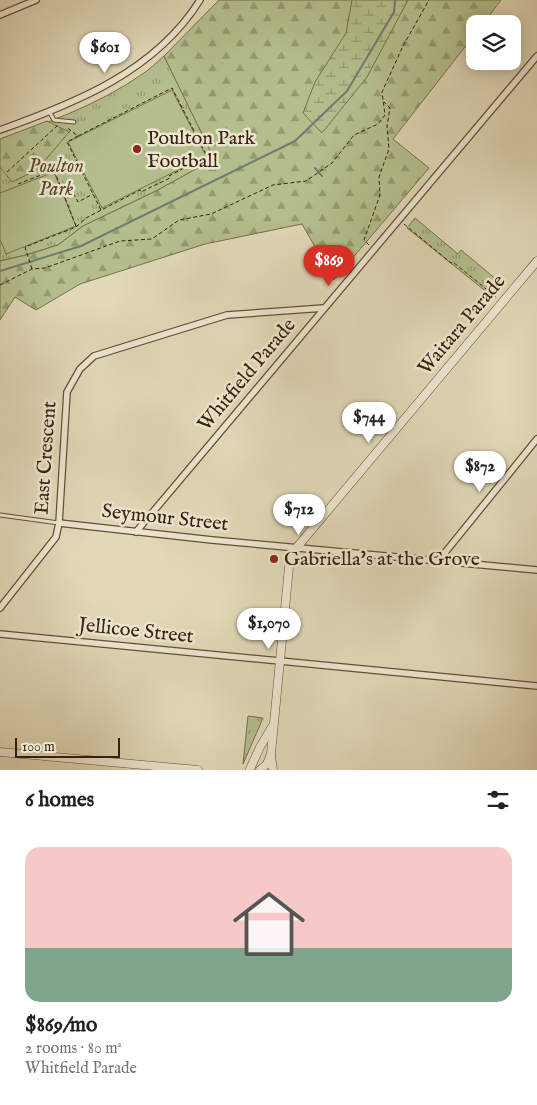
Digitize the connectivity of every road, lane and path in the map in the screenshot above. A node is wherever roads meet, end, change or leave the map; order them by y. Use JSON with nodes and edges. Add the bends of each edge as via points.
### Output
{"nodes":[{"id":1,"x":36,"y":0,"type":"edge"},
{"id":2,"x":200,"y":0,"type":"edge"},
{"id":3,"x":429,"y":0,"type":"edge"},
{"id":4,"x":0,"y":15,"type":"edge"},
{"id":5,"x":537,"y":56,"type":"edge"},
{"id":6,"x":383,"y":102,"type":"junction"},
{"id":7,"x":49,"y":111,"type":"junction"},
{"id":8,"x":61,"y":120,"type":"junction"},
{"id":9,"x":74,"y":122,"type":"dead end"},
{"id":10,"x":0,"y":130,"type":"edge"},
{"id":11,"x":78,"y":136,"type":"junction"},
{"id":12,"x":7,"y":172,"type":"dead end"},
{"id":13,"x":18,"y":184,"type":"dead end"},
{"id":14,"x":94,"y":194,"type":"junction"},
{"id":15,"x":66,"y":198,"type":"junction"},
{"id":16,"x":102,"y":210,"type":"junction"},
{"id":17,"x":400,"y":220,"type":"junction"},
{"id":18,"x":76,"y":227,"type":"junction"},
{"id":19,"x":369,"y":245,"type":"dead end"},
{"id":20,"x":537,"y":262,"type":"edge"},
{"id":21,"x":32,"y":270,"type":"junction"},
{"id":22,"x":0,"y":285,"type":"edge"},
{"id":23,"x":502,"y":302,"type":"junction"},
{"id":24,"x":324,"y":308,"type":"junction"},
{"id":25,"x":537,"y":439,"type":"edge"},
{"id":26,"x":0,"y":515,"type":"edge"},
{"id":27,"x":58,"y":523,"type":"junction"},
{"id":28,"x":136,"y":532,"type":"junction"},
{"id":29,"x":298,"y":546,"type":"junction"},
{"id":30,"x":439,"y":560,"type":"junction"},
{"id":31,"x":537,"y":570,"type":"edge"},
{"id":32,"x":0,"y":608,"type":"edge"},
{"id":33,"x":0,"y":634,"type":"edge"},
{"id":34,"x":279,"y":661,"type":"junction"},
{"id":35,"x":537,"y":686,"type":"edge"},
{"id":36,"x":273,"y":724,"type":"junction"},
{"id":37,"x":0,"y":752,"type":"edge"},
{"id":38,"x":271,"y":754,"type":"junction"},
{"id":39,"x":198,"y":770,"type":"edge"},
{"id":40,"x":250,"y":770,"type":"edge"},
{"id":41,"x":260,"y":770,"type":"edge"},
{"id":42,"x":273,"y":770,"type":"edge"}],
"edges":[{"from":1,"to":4,"type":"street"},
{"from":2,"to":7,"type":"street","via":[[173,36],[133,70]]},
{"from":3,"to":6,"type":"path","via":[[382,92]]},
{"from":5,"to":17,"type":"street","name":"Whitfield Parade"},
{"from":6,"to":19,"type":"path","via":[[390,108],[387,126],[389,149],[379,177],[380,195],[364,240]]},
{"from":6,"to":21,"type":"path","via":[[385,115],[378,124],[354,135],[332,163],[306,181],[273,185],[212,214],[179,220],[152,239],[120,241]]},
{"from":7,"to":8,"type":"lane","via":[[54,120]]},
{"from":7,"to":10,"type":"street"},
{"from":8,"to":9,"type":"lane"},
{"from":8,"to":11,"type":"path"},
{"from":8,"to":12,"type":"path"},
{"from":11,"to":14,"type":"path","via":[[67,142]]},
{"from":11,"to":16,"type":"path","via":[[172,88],[208,156]]},
{"from":13,"to":15,"type":"path","via":[[54,170]]},
{"from":14,"to":15,"type":"path","via":[[78,202],[74,194]]},
{"from":14,"to":16,"type":"path"},
{"from":15,"to":18,"type":"path"},
{"from":16,"to":18,"type":"path"},
{"from":17,"to":23,"type":"path"},
{"from":17,"to":24,"type":"street","name":"Whitfield Parade"},
{"from":18,"to":21,"type":"path","via":[[26,247]]},
{"from":20,"to":23,"type":"street","name":"Waitara Parade"},
{"from":21,"to":22,"type":"path"},
{"from":23,"to":29,"type":"street","name":"Waitara Parade"},
{"from":24,"to":27,"type":"street","name":"East Crescent","via":[[226,315],[94,356],[80,369],[67,392]]},
{"from":24,"to":28,"type":"street","name":"Whitfield Parade"},
{"from":25,"to":30,"type":"street"},
{"from":26,"to":27,"type":"lane","name":"Seymour Street"},
{"from":27,"to":28,"type":"street","name":"Seymour Street"},
{"from":27,"to":32,"type":"street","name":"East Crescent","via":[[56,537]]},
{"from":28,"to":29,"type":"street","name":"Seymour Street"},
{"from":29,"to":30,"type":"street","name":"Seymour Street"},
{"from":29,"to":34,"type":"street","name":"Waitara Parade","via":[[289,567]]},
{"from":30,"to":31,"type":"street","name":"Seymour Street"},
{"from":33,"to":34,"type":"street","name":"Jellicoe Street"},
{"from":34,"to":35,"type":"street","name":"Jellicoe Street"},
{"from":34,"to":36,"type":"street","name":"Waitara Parade"},
{"from":36,"to":38,"type":"street","name":"Waitara Parade"},
{"from":36,"to":40,"type":"street","name":"Waitara Parade"},
{"from":37,"to":39,"type":"street"},
{"from":38,"to":41,"type":"street"},
{"from":38,"to":42,"type":"street","name":"Waitara Parade"}]}
